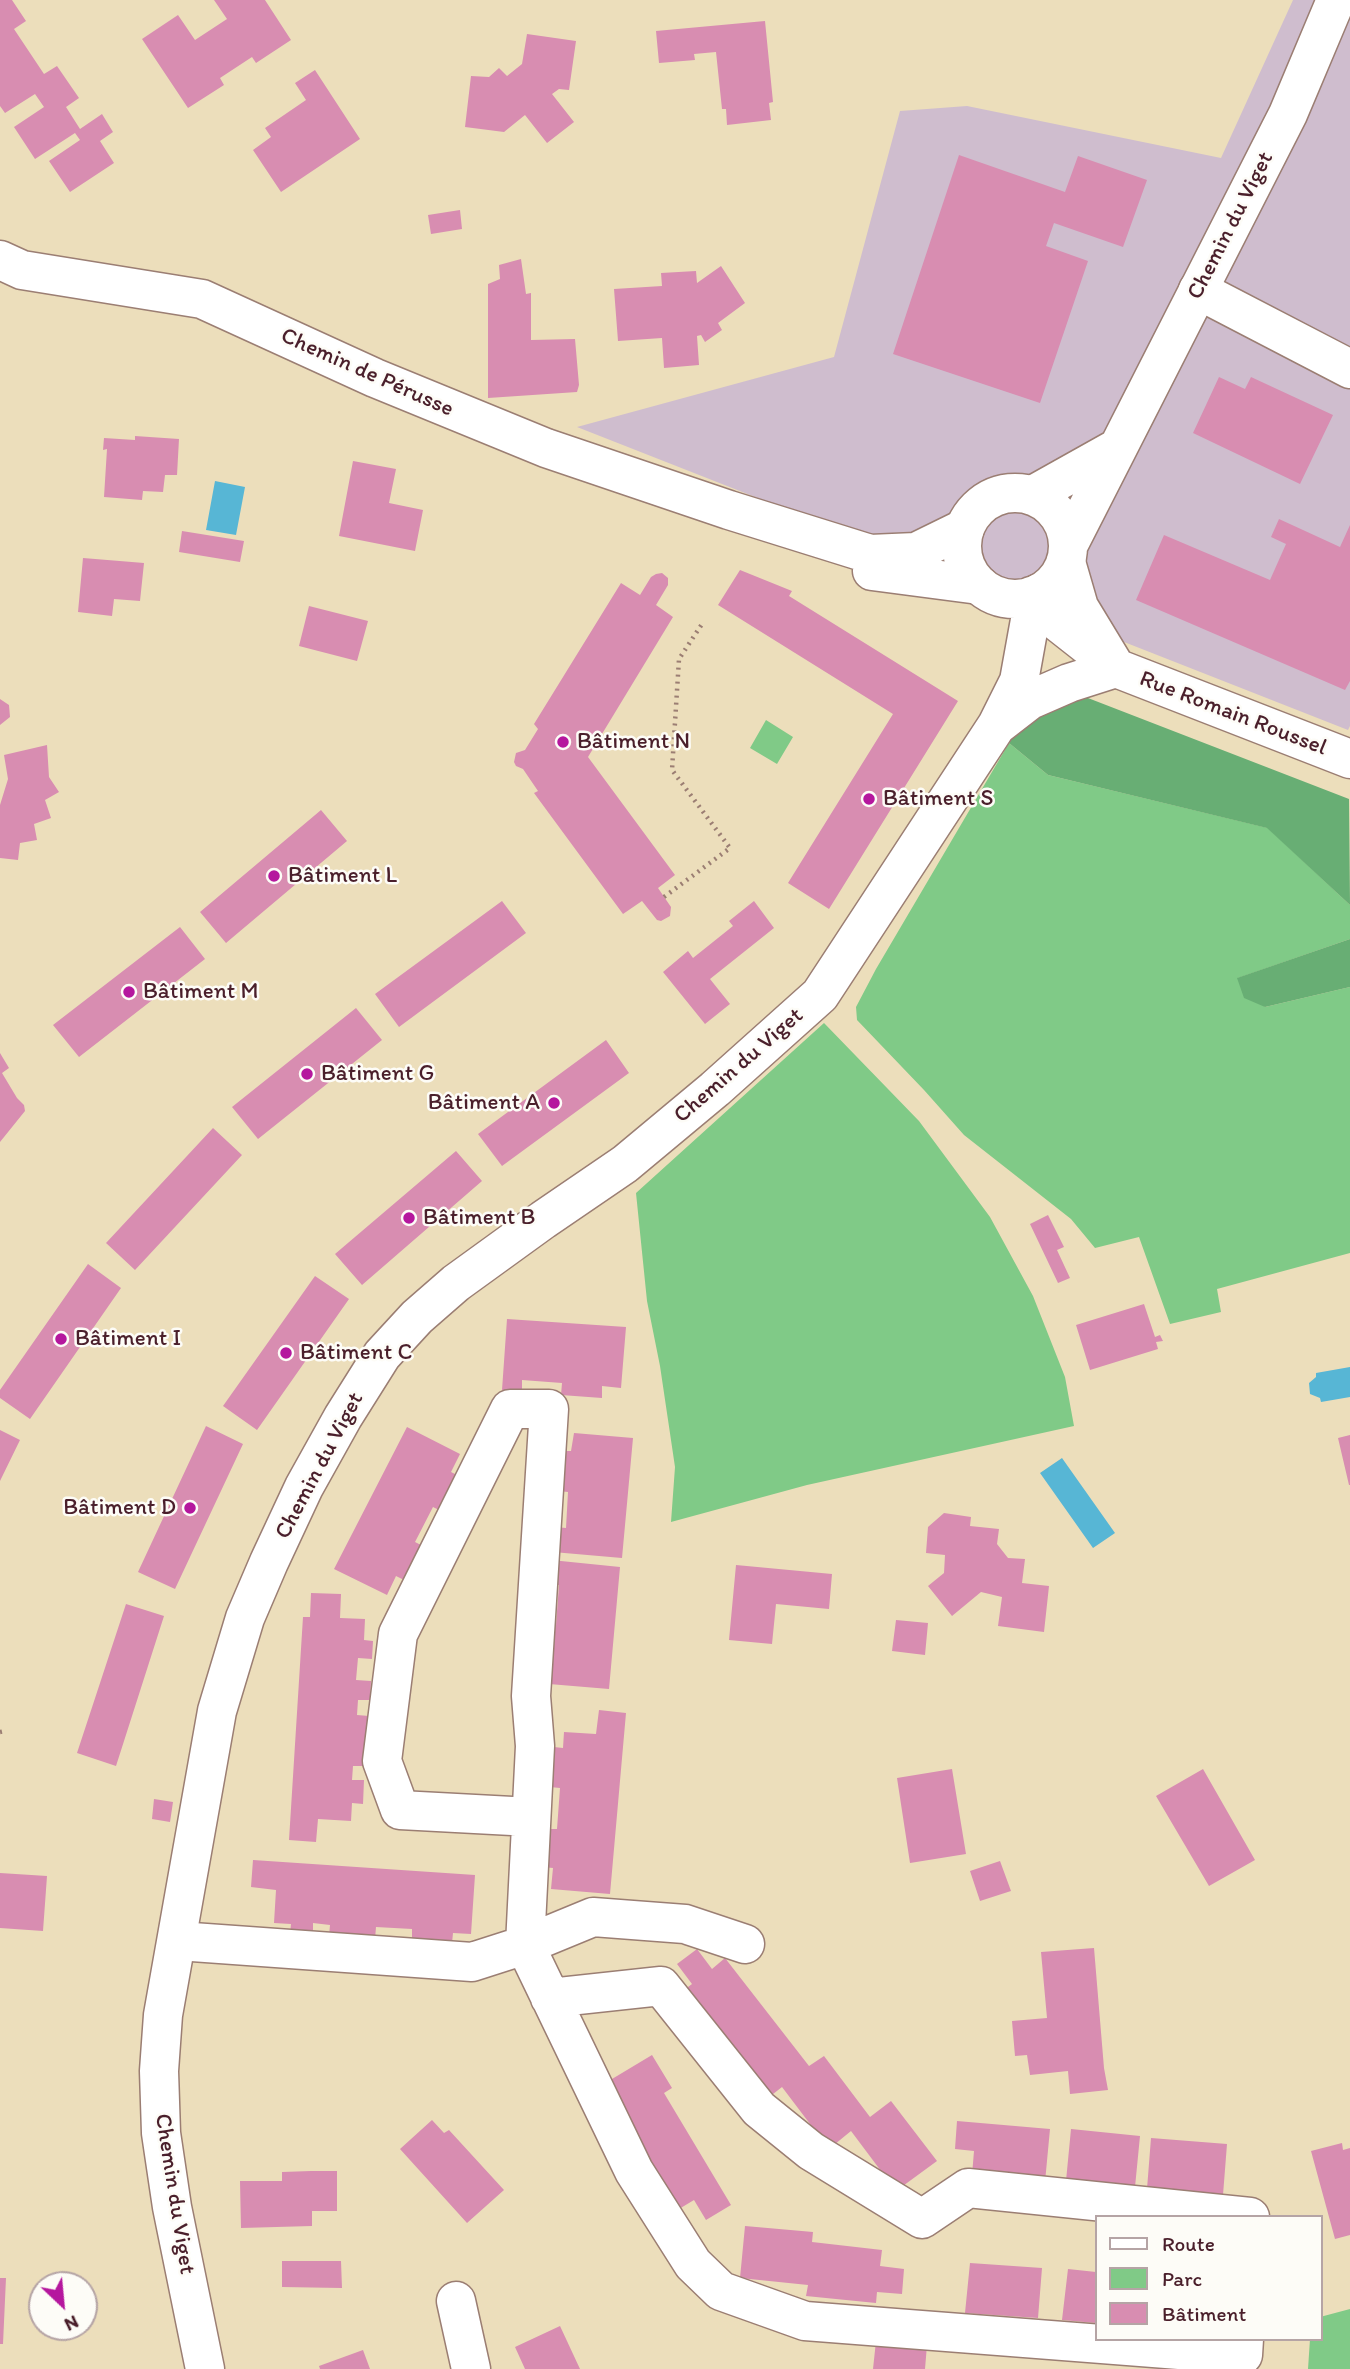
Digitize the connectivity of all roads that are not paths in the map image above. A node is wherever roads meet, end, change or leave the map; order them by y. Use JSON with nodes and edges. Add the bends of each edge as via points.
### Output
{"nodes":[{"id":1,"x":1336,"y":0,"type":"edge"},
{"id":2,"x":0,"y":260,"type":"edge"},
{"id":3,"x":1198,"y":290,"type":"junction"},
{"id":4,"x":1350,"y":369,"type":"edge"},
{"id":5,"x":1117,"y":448,"type":"junction"},
{"id":6,"x":1033,"y":495,"type":"junction"},
{"id":7,"x":729,"y":510,"type":"junction"},
{"id":8,"x":965,"y":528,"type":"junction"},
{"id":9,"x":1067,"y":554,"type":"junction"},
{"id":10,"x":1012,"y":592,"type":"junction"},
{"id":11,"x":1116,"y":668,"type":"junction"},
{"id":12,"x":997,"y":725,"type":"junction"},
{"id":13,"x":1350,"y":759,"type":"edge"},
{"id":14,"x":531,"y":1817,"type":"junction"},
{"id":15,"x":178,"y":1941,"type":"junction"},
{"id":16,"x":745,"y":1944,"type":"dead end"},
{"id":17,"x":525,"y":1945,"type":"junction"},
{"id":18,"x":550,"y":1998,"type":"junction"},
{"id":19,"x":1231,"y":2215,"type":"edge"},
{"id":20,"x":456,"y":2301,"type":"dead end"},
{"id":21,"x":1244,"y":2341,"type":"edge"},
{"id":22,"x":205,"y":2369,"type":"edge"},
{"id":23,"x":471,"y":2369,"type":"edge"}],
"edges":[{"from":1,"to":3,"type":"street","name":"Chemin du Viget","via":[[1288,114]]},
{"from":2,"to":7,"type":"street","name":"Chemin de Pérusse","via":[[22,270],[202,299],[375,378],[546,448]]},
{"from":3,"to":4,"type":"street"},
{"from":3,"to":5,"type":"street","name":"Chemin du Viget"},
{"from":5,"to":6,"type":"street"},
{"from":5,"to":9,"type":"street","name":"Chemin du Viget"},
{"from":6,"to":8,"type":"street","via":[[1016,492],[985,502]]},
{"from":6,"to":9,"type":"street","via":[[1059,515],[1066,529]]},
{"from":7,"to":8,"type":"street","name":"Chemin de Pérusse","via":[[870,554],[916,552]]},
{"from":7,"to":10,"type":"street","name":"Chemin de Pérusse","via":[[873,571]]},
{"from":8,"to":10,"type":"street","via":[[965,565]]},
{"from":9,"to":10,"type":"street","via":[[1051,585]]},
{"from":9,"to":11,"type":"street","name":"Rue Romain Roussel","via":[[1079,607]]},
{"from":10,"to":11,"type":"street","name":"Rue Romain Roussel"},
{"from":10,"to":12,"type":"street","via":[[1030,620],[1019,681]]},
{"from":11,"to":12,"type":"street","via":[[1030,700]]},
{"from":11,"to":13,"type":"street","name":"Rue Romain Roussel"},
{"from":12,"to":15,"type":"street","name":"Chemin du Viget","via":[[821,995],[625,1164],[456,1283],[382,1355],[304,1487],[245,1618],[217,1712]]},
{"from":14,"to":14,"type":"street","via":[[535,1746],[531,1696],[550,1409],[510,1409],[398,1634],[382,1761],[400,1810]]},
{"from":14,"to":17,"type":"street"},
{"from":15,"to":17,"type":"street","via":[[472,1962]]},
{"from":15,"to":22,"type":"street","name":"Chemin du Viget","via":[[163,2015],[161,2133]]},
{"from":16,"to":17,"type":"street","via":[[685,1924],[593,1917]]},
{"from":17,"to":18,"type":"street"},
{"from":18,"to":19,"type":"street","via":[[660,1986],[759,2109],[811,2151],[922,2219],[968,2188]]},
{"from":18,"to":21,"type":"street","via":[[634,2171],[693,2264],[721,2291],[805,2321],[1243,2355]]},
{"from":20,"to":23,"type":"street"}]}
